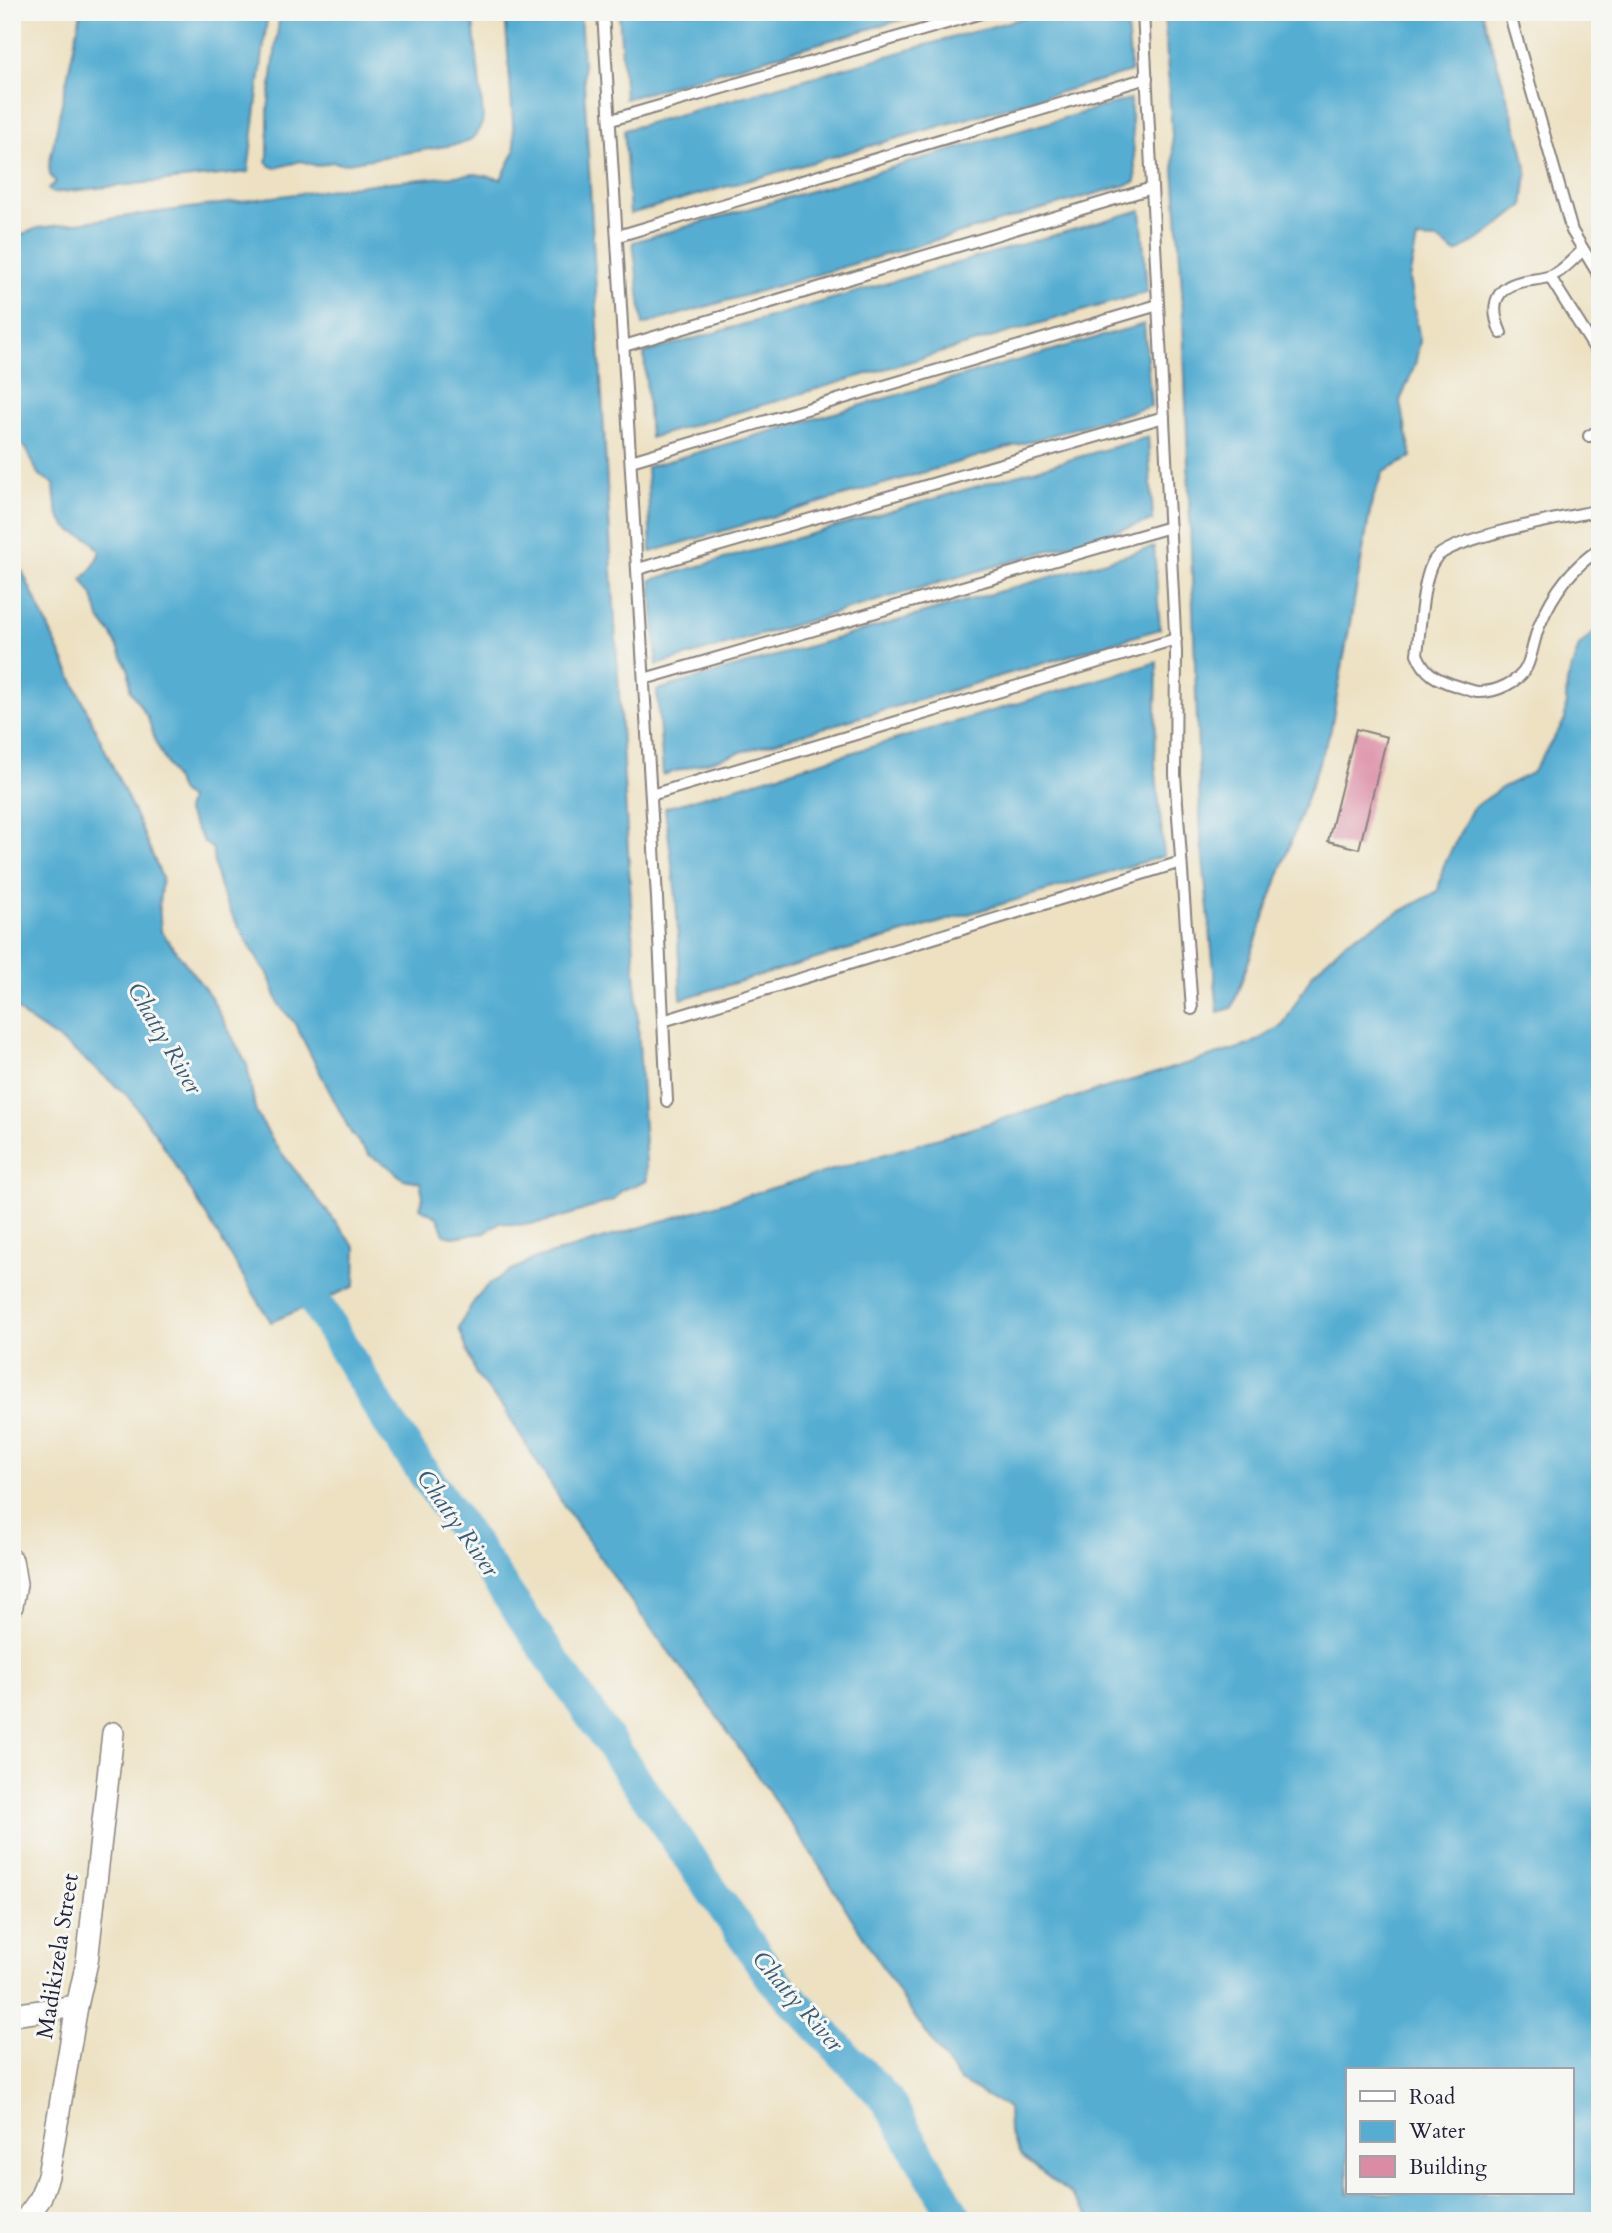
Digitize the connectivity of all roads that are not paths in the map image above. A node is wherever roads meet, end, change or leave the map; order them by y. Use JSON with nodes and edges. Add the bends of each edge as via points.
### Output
{"nodes":[{"id":1,"x":603,"y":12,"type":"edge"},
{"id":2,"x":985,"y":12,"type":"edge"},
{"id":3,"x":1143,"y":12,"type":"edge"},
{"id":4,"x":1509,"y":12,"type":"edge"},
{"id":5,"x":1147,"y":78,"type":"junction"},
{"id":6,"x":611,"y":120,"type":"junction"},
{"id":7,"x":1152,"y":188,"type":"junction"},
{"id":8,"x":618,"y":236,"type":"junction"},
{"id":9,"x":1582,"y":251,"type":"junction"},
{"id":10,"x":1550,"y":277,"type":"junction"},
{"id":11,"x":1600,"y":277,"type":"edge"},
{"id":12,"x":1158,"y":305,"type":"junction"},
{"id":13,"x":1501,"y":333,"type":"dead end"},
{"id":14,"x":624,"y":346,"type":"junction"},
{"id":15,"x":1600,"y":357,"type":"edge"},
{"id":16,"x":1164,"y":417,"type":"junction"},
{"id":17,"x":1600,"y":429,"type":"edge"},
{"id":18,"x":1589,"y":436,"type":"dead end"},
{"id":19,"x":631,"y":461,"type":"junction"},
{"id":20,"x":1600,"y":510,"type":"edge"},
{"id":21,"x":1170,"y":527,"type":"junction"},
{"id":22,"x":1600,"y":550,"type":"edge"},
{"id":23,"x":638,"y":569,"type":"junction"},
{"id":24,"x":1175,"y":639,"type":"junction"},
{"id":25,"x":644,"y":679,"type":"junction"},
{"id":26,"x":651,"y":795,"type":"junction"},
{"id":27,"x":1181,"y":862,"type":"junction"},
{"id":28,"x":1192,"y":1009,"type":"dead end"},
{"id":29,"x":663,"y":1021,"type":"junction"},
{"id":30,"x":667,"y":1101,"type":"dead end"},
{"id":31,"x":12,"y":1560,"type":"edge"},
{"id":32,"x":12,"y":1606,"type":"edge"},
{"id":33,"x":113,"y":1733,"type":"dead end"},
{"id":34,"x":77,"y":2006,"type":"junction"},
{"id":35,"x":12,"y":2015,"type":"edge"},
{"id":36,"x":24,"y":2221,"type":"edge"}],
"edges":[{"from":1,"to":6,"type":"lane"},
{"from":2,"to":6,"type":"lane"},
{"from":3,"to":5,"type":"lane"},
{"from":4,"to":9,"type":"lane","via":[[1572,231]]},
{"from":5,"to":7,"type":"lane"},
{"from":5,"to":8,"type":"lane"},
{"from":6,"to":8,"type":"lane"},
{"from":7,"to":12,"type":"lane"},
{"from":7,"to":14,"type":"lane"},
{"from":8,"to":14,"type":"lane"},
{"from":9,"to":10,"type":"lane"},
{"from":9,"to":11,"type":"lane"},
{"from":10,"to":13,"type":"lane","via":[[1508,286],[1494,304]]},
{"from":10,"to":15,"type":"lane"},
{"from":12,"to":16,"type":"lane"},
{"from":12,"to":19,"type":"lane"},
{"from":14,"to":19,"type":"lane"},
{"from":16,"to":21,"type":"lane"},
{"from":16,"to":23,"type":"lane"},
{"from":17,"to":18,"type":"lane"},
{"from":19,"to":23,"type":"lane"},
{"from":20,"to":22,"type":"lane","via":[[1480,538],[1451,547],[1435,558],[1427,575],[1417,654],[1426,672],[1479,692],[1518,678],[1526,669],[1538,627],[1554,597]]},
{"from":21,"to":24,"type":"lane"},
{"from":21,"to":25,"type":"lane"},
{"from":23,"to":25,"type":"lane"},
{"from":24,"to":26,"type":"lane"},
{"from":24,"to":27,"type":"lane","via":[[1175,775]]},
{"from":25,"to":26,"type":"lane"},
{"from":26,"to":29,"type":"lane"},
{"from":27,"to":28,"type":"lane"},
{"from":27,"to":29,"type":"lane"},
{"from":29,"to":30,"type":"lane"},
{"from":31,"to":32,"type":"street","via":[[16,1584]]},
{"from":33,"to":34,"type":"street","name":"Madikizela Street","via":[[87,1962]]},
{"from":34,"to":35,"type":"street"},
{"from":34,"to":36,"type":"street","name":"Madikizela Street","via":[[48,2176],[40,2199]]}]}
